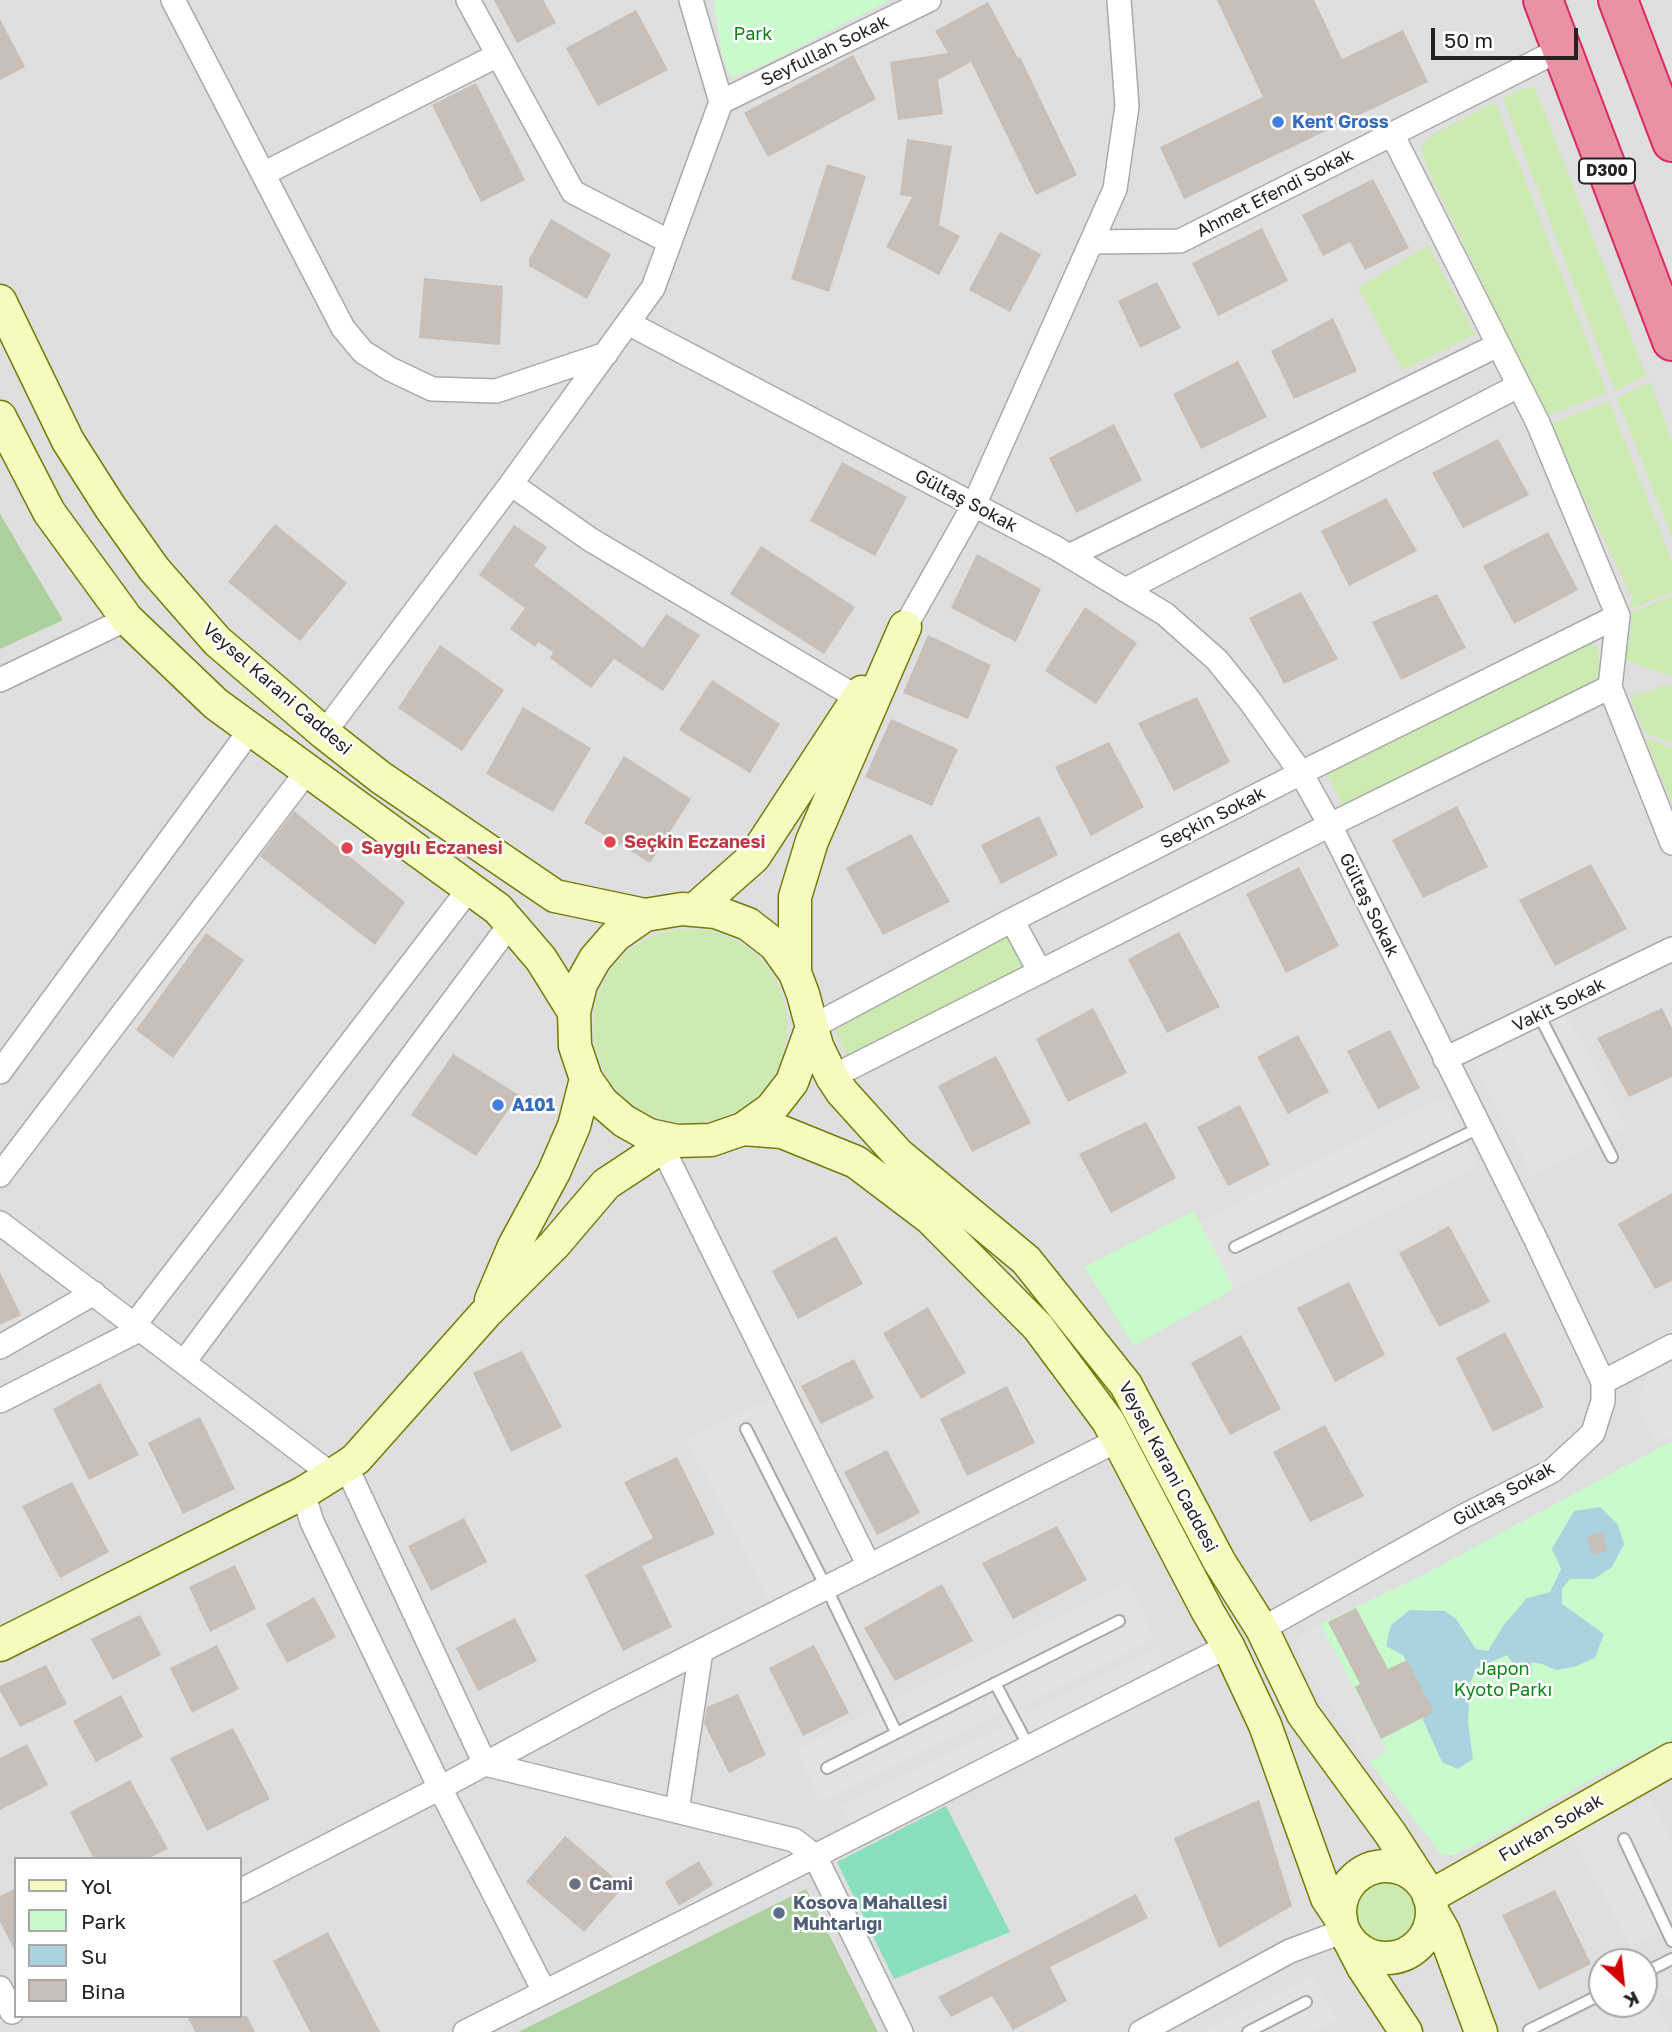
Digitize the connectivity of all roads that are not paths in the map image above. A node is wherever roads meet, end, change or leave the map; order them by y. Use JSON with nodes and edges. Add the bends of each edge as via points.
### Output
{"nodes":[{"id":1,"x":173,"y":0,"type":"edge"},
{"id":2,"x":468,"y":0,"type":"edge"},
{"id":3,"x":691,"y":0,"type":"edge"},
{"id":4,"x":929,"y":0,"type":"edge"},
{"id":5,"x":1119,"y":0,"type":"edge"},
{"id":6,"x":1543,"y":0,"type":"edge"},
{"id":7,"x":1618,"y":0,"type":"edge"},
{"id":8,"x":1561,"y":50,"type":"junction"},
{"id":9,"x":498,"y":55,"type":"junction"},
{"id":10,"x":721,"y":102,"type":"junction"},
{"id":11,"x":1392,"y":134,"type":"junction"},
{"id":12,"x":1672,"y":142,"type":"edge"},
{"id":13,"x":263,"y":174,"type":"junction"},
{"id":14,"x":670,"y":242,"type":"junction"},
{"id":15,"x":1091,"y":242,"type":"junction"},
{"id":16,"x":0,"y":301,"type":"edge"},
{"id":17,"x":628,"y":323,"type":"junction"},
{"id":18,"x":1672,"y":341,"type":"edge"},
{"id":19,"x":1498,"y":345,"type":"junction"},
{"id":20,"x":606,"y":354,"type":"junction"},
{"id":21,"x":1518,"y":386,"type":"junction"},
{"id":22,"x":0,"y":417,"type":"edge"},
{"id":23,"x":511,"y":484,"type":"junction"},
{"id":24,"x":974,"y":505,"type":"junction"},
{"id":25,"x":1069,"y":556,"type":"junction"},
{"id":26,"x":1125,"y":590,"type":"junction"},
{"id":27,"x":1618,"y":616,"type":"junction"},
{"id":28,"x":127,"y":619,"type":"junction"},
{"id":29,"x":905,"y":626,"type":"junction"},
{"id":30,"x":0,"y":680,"type":"edge"},
{"id":31,"x":1611,"y":687,"type":"junction"},
{"id":32,"x":858,"y":698,"type":"junction"},
{"id":33,"x":251,"y":729,"type":"junction"},
{"id":34,"x":324,"y":733,"type":"junction"},
{"id":35,"x":308,"y":770,"type":"junction"},
{"id":36,"x":1301,"y":773,"type":"junction"},
{"id":37,"x":1330,"y":825,"type":"junction"},
{"id":38,"x":1672,"y":843,"type":"edge"},
{"id":39,"x":469,"y":889,"type":"junction"},
{"id":40,"x":694,"y":910,"type":"junction"},
{"id":41,"x":645,"y":915,"type":"junction"},
{"id":42,"x":1012,"y":920,"type":"junction"},
{"id":43,"x":511,"y":923,"type":"junction"},
{"id":44,"x":1672,"y":949,"type":"edge"},
{"id":45,"x":795,"y":972,"type":"junction"},
{"id":46,"x":1040,"y":972,"type":"junction"},
{"id":47,"x":575,"y":1012,"type":"junction"},
{"id":48,"x":1539,"y":1015,"type":"junction"},
{"id":49,"x":812,"y":1027,"type":"junction"},
{"id":50,"x":1445,"y":1059,"type":"junction"},
{"id":51,"x":0,"y":1072,"type":"edge"},
{"id":52,"x":832,"y":1077,"type":"junction"},
{"id":53,"x":586,"y":1079,"type":"junction"},
{"id":54,"x":1479,"y":1128,"type":"junction"},
{"id":55,"x":743,"y":1129,"type":"junction"},
{"id":56,"x":669,"y":1144,"type":"junction"},
{"id":57,"x":1612,"y":1157,"type":"dead end"},
{"id":58,"x":0,"y":1175,"type":"edge"},
{"id":59,"x":0,"y":1223,"type":"edge"},
{"id":60,"x":1235,"y":1247,"type":"dead end"},
{"id":61,"x":94,"y":1293,"type":"junction"},
{"id":62,"x":485,"y":1314,"type":"junction"},
{"id":63,"x":138,"y":1327,"type":"junction"},
{"id":64,"x":1672,"y":1346,"type":"edge"},
{"id":65,"x":0,"y":1347,"type":"edge"},
{"id":66,"x":184,"y":1362,"type":"junction"},
{"id":67,"x":1603,"y":1382,"type":"junction"},
{"id":68,"x":0,"y":1401,"type":"edge"},
{"id":69,"x":746,"y":1429,"type":"dead end"},
{"id":70,"x":1118,"y":1440,"type":"junction"},
{"id":71,"x":339,"y":1471,"type":"junction"},
{"id":72,"x":303,"y":1493,"type":"junction"},
{"id":73,"x":869,"y":1566,"type":"junction"},
{"id":74,"x":826,"y":1587,"type":"junction"},
{"id":75,"x":1119,"y":1621,"type":"dead end"},
{"id":76,"x":1262,"y":1629,"type":"junction"},
{"id":77,"x":0,"y":1645,"type":"edge"},
{"id":78,"x":1228,"y":1646,"type":"junction"},
{"id":79,"x":701,"y":1651,"type":"junction"},
{"id":80,"x":995,"y":1683,"type":"junction"},
{"id":81,"x":896,"y":1732,"type":"junction"},
{"id":82,"x":1029,"y":1746,"type":"junction"},
{"id":83,"x":1672,"y":1759,"type":"edge"},
{"id":84,"x":485,"y":1764,"type":"junction"},
{"id":85,"x":827,"y":1768,"type":"dead end"},
{"id":86,"x":440,"y":1788,"type":"junction"},
{"id":87,"x":677,"y":1811,"type":"junction"},
{"id":88,"x":1624,"y":1839,"type":"dead end"},
{"id":89,"x":815,"y":1856,"type":"junction"},
{"id":90,"x":242,"y":1890,"type":"edge"},
{"id":91,"x":1428,"y":1897,"type":"junction"},
{"id":92,"x":1344,"y":1929,"type":"junction"},
{"id":93,"x":1672,"y":1941,"type":"edge"},
{"id":94,"x":0,"y":1988,"type":"edge"},
{"id":95,"x":544,"y":1991,"type":"junction"},
{"id":96,"x":1306,"y":2001,"type":"dead end"},
{"id":97,"x":1588,"y":2001,"type":"edge"},
{"id":98,"x":9,"y":2013,"type":"edge"},
{"id":99,"x":1529,"y":2030,"type":"edge"},
{"id":100,"x":465,"y":2032,"type":"edge"},
{"id":101,"x":901,"y":2032,"type":"edge"},
{"id":102,"x":1141,"y":2032,"type":"edge"},
{"id":103,"x":1248,"y":2032,"type":"edge"},
{"id":104,"x":1406,"y":2032,"type":"edge"},
{"id":105,"x":1481,"y":2032,"type":"edge"}],
"edges":[{"from":1,"to":13,"type":"street"},
{"from":2,"to":9,"type":"street"},
{"from":3,"to":10,"type":"street"},
{"from":4,"to":10,"type":"street","name":"Seyfullah Sokak"},
{"from":5,"to":15,"type":"street","via":[[1127,106],[1115,189]]},
{"from":6,"to":8,"type":"highway","number":"D300"},
{"from":7,"to":12,"type":"highway"},
{"from":8,"to":11,"type":"street","name":"Ahmet Efendi Sokak"},
{"from":8,"to":18,"type":"highway","number":"D300"},
{"from":9,"to":13,"type":"street"},
{"from":9,"to":14,"type":"street","via":[[573,192]]},
{"from":10,"to":14,"type":"street"},
{"from":11,"to":15,"type":"street","name":"Ahmet Efendi Sokak","via":[[1180,241]]},
{"from":11,"to":19,"type":"street"},
{"from":13,"to":20,"type":"street","via":[[344,328],[363,352],[390,369],[432,389],[496,391]]},
{"from":14,"to":17,"type":"street","via":[[653,288]]},
{"from":15,"to":24,"type":"street"},
{"from":16,"to":34,"type":"main road","name":"Veysel Karani Caddesi","via":[[68,441],[154,569],[216,641]]},
{"from":17,"to":20,"type":"street"},
{"from":17,"to":24,"type":"street","name":"Gültaş Sokak"},
{"from":19,"to":21,"type":"street"},
{"from":19,"to":25,"type":"street"},
{"from":20,"to":23,"type":"street"},
{"from":21,"to":26,"type":"street"},
{"from":21,"to":27,"type":"street"},
{"from":22,"to":28,"type":"main road","via":[[49,512]]},
{"from":23,"to":32,"type":"street","via":[[591,540]]},
{"from":23,"to":34,"type":"street"},
{"from":24,"to":25,"type":"street","name":"Gültaş Sokak"},
{"from":24,"to":29,"type":"street"},
{"from":25,"to":26,"type":"street","name":"Gültaş Sokak"},
{"from":26,"to":36,"type":"street","name":"Gültaş Sokak","via":[[1164,614],[1217,660]]},
{"from":27,"to":31,"type":"street"},
{"from":27,"to":36,"type":"street","name":"Seçkin Sokak"},
{"from":28,"to":30,"type":"street"},
{"from":28,"to":33,"type":"main road","via":[[216,704]]},
{"from":29,"to":32,"type":"main road"},
{"from":29,"to":45,"type":"main road","via":[[812,841],[795,897]]},
{"from":31,"to":37,"type":"street"},
{"from":31,"to":38,"type":"street"},
{"from":32,"to":40,"type":"main road","via":[[754,857]]},
{"from":33,"to":35,"type":"main road"},
{"from":33,"to":51,"type":"street"},
{"from":34,"to":41,"type":"main road","name":"Veysel Karani Caddesi","via":[[555,896]]},
{"from":35,"to":39,"type":"main road"},
{"from":35,"to":58,"type":"street"},
{"from":36,"to":37,"type":"street","name":"Gültaş Sokak"},
{"from":36,"to":42,"type":"street","name":"Seçkin Sokak"},
{"from":37,"to":46,"type":"street"},
{"from":37,"to":50,"type":"street","name":"Gültaş Sokak"},
{"from":39,"to":43,"type":"main road"},
{"from":39,"to":63,"type":"street"},
{"from":40,"to":41,"type":"main road"},
{"from":40,"to":45,"type":"main road","via":[[716,912],[748,924],[775,945]]},
{"from":41,"to":47,"type":"main road","via":[[615,936],[595,959],[581,984]]},
{"from":42,"to":46,"type":"street"},
{"from":42,"to":49,"type":"street","name":"Seçkin Sokak"},
{"from":43,"to":47,"type":"main road"},
{"from":43,"to":66,"type":"street"},
{"from":44,"to":48,"type":"street","name":"Vakit Sokak"},
{"from":45,"to":49,"type":"main road"},
{"from":46,"to":52,"type":"street"},
{"from":47,"to":53,"type":"main road","via":[[575,1046]]},
{"from":48,"to":50,"type":"street","name":"Vakit Sokak"},
{"from":48,"to":57,"type":"lane"},
{"from":49,"to":52,"type":"main road","name":"Veysel Karani Caddesi"},
{"from":49,"to":55,"type":"main road","via":[[792,1082],[772,1110]]},
{"from":50,"to":54,"type":"street","name":"Gültaş Sokak"},
{"from":52,"to":76,"type":"main road","name":"Veysel Karani Caddesi","via":[[898,1154],[1026,1261],[1101,1352],[1126,1385],[1219,1561]]},
{"from":53,"to":56,"type":"main road","via":[[602,1102],[624,1121]]},
{"from":53,"to":62,"type":"main road","via":[[574,1126]]},
{"from":54,"to":60,"type":"lane"},
{"from":54,"to":67,"type":"street","name":"Gültaş Sokak"},
{"from":55,"to":56,"type":"main road","via":[[711,1140]]},
{"from":55,"to":70,"type":"main road","name":"Veysel Karani Caddesi","via":[[782,1132],[856,1163],[930,1218],[1038,1327]]},
{"from":56,"to":62,"type":"main road","via":[[606,1184]]},
{"from":56,"to":73,"type":"street"},
{"from":59,"to":61,"type":"street"},
{"from":61,"to":63,"type":"street"},
{"from":61,"to":65,"type":"street"},
{"from":62,"to":71,"type":"main road","via":[[356,1459]]},
{"from":63,"to":66,"type":"street"},
{"from":63,"to":68,"type":"street"},
{"from":64,"to":67,"type":"street"},
{"from":66,"to":71,"type":"street"},
{"from":67,"to":76,"type":"street","name":"Gültaş Sokak","via":[[1604,1401],[1593,1433],[1552,1471]]},
{"from":69,"to":74,"type":"lane"},
{"from":70,"to":73,"type":"street"},
{"from":70,"to":78,"type":"main road","name":"Veysel Karani Caddesi"},
{"from":71,"to":72,"type":"main road"},
{"from":71,"to":84,"type":"street"},
{"from":72,"to":77,"type":"main road"},
{"from":72,"to":86,"type":"street","via":[[312,1522]]},
{"from":73,"to":74,"type":"street"},
{"from":74,"to":79,"type":"street"},
{"from":74,"to":81,"type":"lane"},
{"from":75,"to":80,"type":"lane"},
{"from":76,"to":91,"type":"main road","name":"Veysel Karani Caddesi","via":[[1303,1714],[1390,1833]]},
{"from":78,"to":82,"type":"street"},
{"from":78,"to":92,"type":"main road","name":"Veysel Karani Caddesi","via":[[1265,1726],[1326,1898]]},
{"from":79,"to":84,"type":"street"},
{"from":79,"to":87,"type":"street"},
{"from":80,"to":81,"type":"lane"},
{"from":80,"to":82,"type":"lane"},
{"from":81,"to":85,"type":"lane"},
{"from":82,"to":89,"type":"street"},
{"from":83,"to":91,"type":"main road","name":"Furkan Sokak"},
{"from":84,"to":86,"type":"street"},
{"from":84,"to":87,"type":"street"},
{"from":86,"to":90,"type":"street"},
{"from":86,"to":95,"type":"street"},
{"from":87,"to":89,"type":"street","via":[[794,1840]]},
{"from":88,"to":93,"type":"lane"},
{"from":89,"to":95,"type":"street"},
{"from":89,"to":101,"type":"street"},
{"from":91,"to":92,"type":"main road","via":[[1430,1925],[1424,1938],[1400,1955],[1386,1958],[1358,1949]]},
{"from":91,"to":92,"type":"main road","via":[[1413,1874],[1400,1868],[1372,1868],[1349,1884],[1342,1897]]},
{"from":91,"to":105,"type":"main road","name":"Veysel Karani Caddesi"},
{"from":92,"to":102,"type":"street","via":[[1290,1951]]},
{"from":92,"to":104,"type":"main road","name":"Veysel Karani Caddesi"},
{"from":94,"to":98,"type":"street"},
{"from":95,"to":100,"type":"street"},
{"from":96,"to":103,"type":"lane"},
{"from":97,"to":99,"type":"lane"}]}
